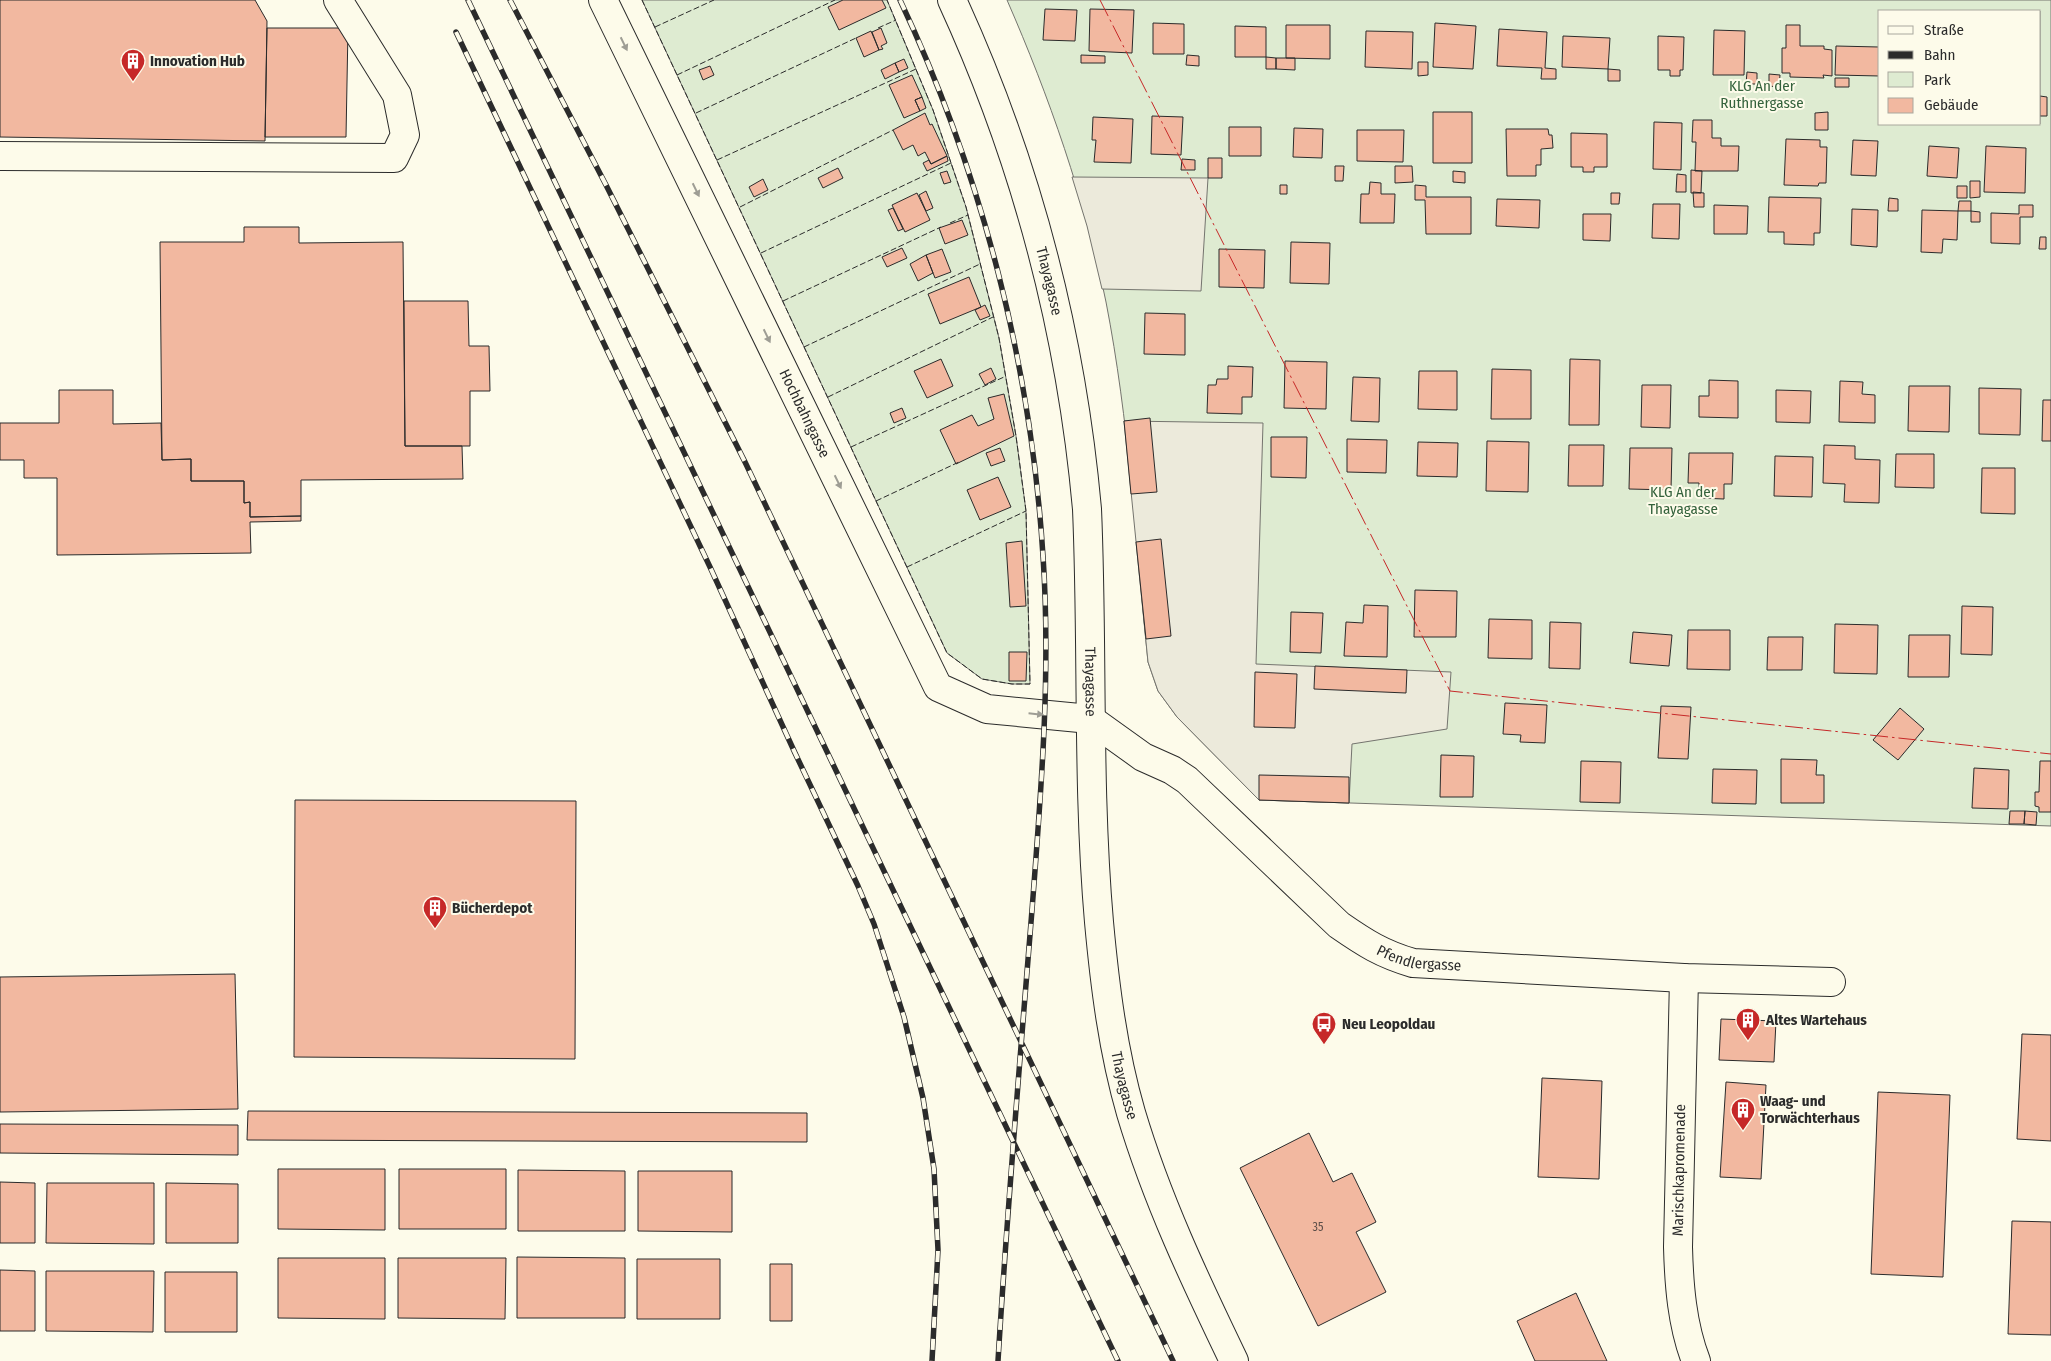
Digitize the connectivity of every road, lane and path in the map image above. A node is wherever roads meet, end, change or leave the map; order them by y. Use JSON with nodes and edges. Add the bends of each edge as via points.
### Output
{"nodes":[{"id":1,"x":338,"y":0,"type":"edge"},
{"id":2,"x":602,"y":0,"type":"edge"},
{"id":3,"x":952,"y":0,"type":"edge"},
{"id":4,"x":0,"y":156,"type":"edge"},
{"id":5,"x":1090,"y":720,"type":"junction"},
{"id":6,"x":1684,"y":978,"type":"junction"},
{"id":7,"x":1831,"y":982,"type":"dead end"},
{"id":8,"x":1234,"y":1361,"type":"edge"},
{"id":9,"x":1696,"y":1361,"type":"edge"}],
"edges":[{"from":1,"to":4,"type":"street","via":[[397,95],[406,134],[394,158]]},
{"from":2,"to":5,"type":"street","name":"Hochbahngasse","one_way":true,"via":[[938,687],[987,710]]},
{"from":3,"to":5,"type":"street","name":"Thayagasse","via":[[974,46],[1015,155],[1041,244],[1072,385],[1087,508]]},
{"from":5,"to":6,"type":"street","name":"Pfendlergasse","via":[[1143,757],[1187,780],[1340,925],[1389,956],[1412,963]]},
{"from":5,"to":8,"type":"street","name":"Thayagasse","via":[[1093,856],[1104,982],[1116,1051],[1131,1112],[1169,1222]]},
{"from":6,"to":7,"type":"street","name":"Pfendlergasse"},
{"from":6,"to":9,"type":"street","name":"Marischkapromenade","via":[[1678,1281]]}]}
